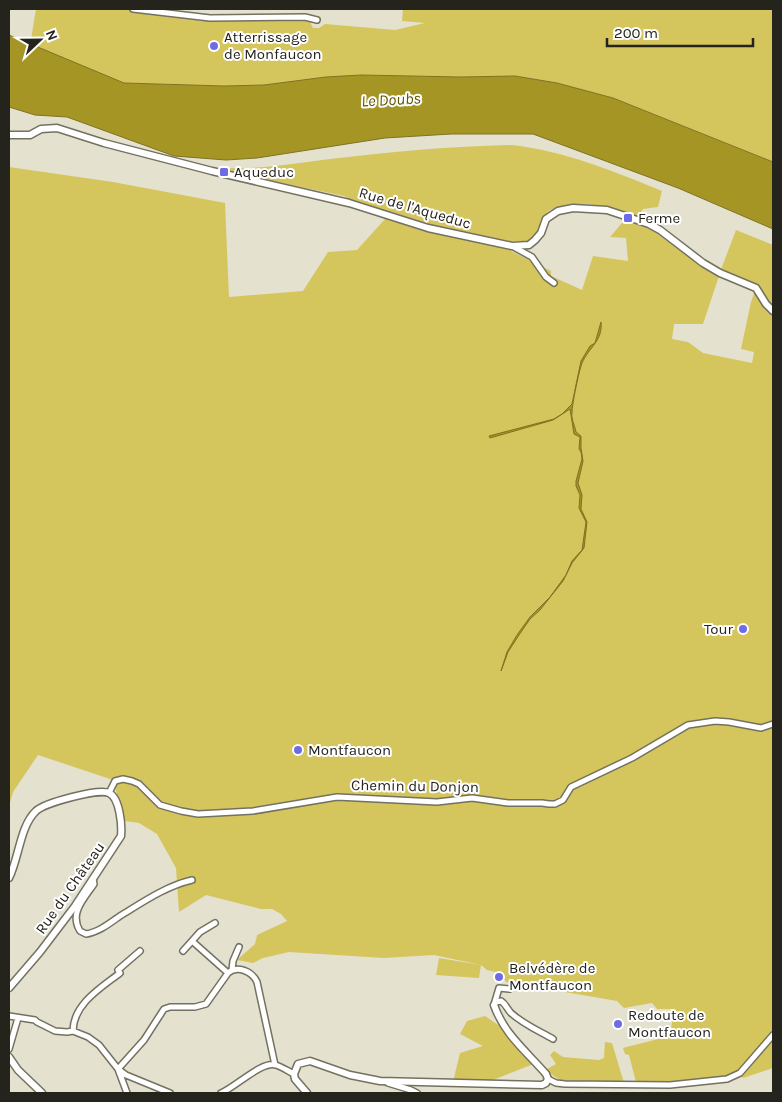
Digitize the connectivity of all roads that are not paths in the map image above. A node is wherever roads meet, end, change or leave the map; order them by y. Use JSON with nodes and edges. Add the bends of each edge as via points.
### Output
{"nodes":[{"id":1,"x":133,"y":9,"type":"edge"},
{"id":2,"x":317,"y":20,"type":"dead end"},
{"id":3,"x":9,"y":134,"type":"edge"},
{"id":4,"x":512,"y":246,"type":"junction"},
{"id":5,"x":554,"y":283,"type":"dead end"},
{"id":6,"x":773,"y":311,"type":"edge"},
{"id":7,"x":773,"y":724,"type":"edge"},
{"id":8,"x":109,"y":793,"type":"junction"},
{"id":9,"x":9,"y":878,"type":"edge"},
{"id":10,"x":93,"y":879,"type":"junction"},
{"id":11,"x":192,"y":880,"type":"dead end"},
{"id":12,"x":215,"y":923,"type":"dead end"},
{"id":13,"x":192,"y":941,"type":"junction"},
{"id":14,"x":239,"y":947,"type":"dead end"},
{"id":15,"x":140,"y":951,"type":"dead end"},
{"id":16,"x":183,"y":951,"type":"dead end"},
{"id":17,"x":230,"y":971,"type":"junction"},
{"id":18,"x":9,"y":988,"type":"edge"},
{"id":19,"x":509,"y":989,"type":"dead end"},
{"id":20,"x":494,"y":1005,"type":"junction"},
{"id":21,"x":9,"y":1016,"type":"edge"},
{"id":22,"x":18,"y":1018,"type":"junction"},
{"id":23,"x":73,"y":1031,"type":"junction"},
{"id":24,"x":773,"y":1035,"type":"edge"},
{"id":25,"x":553,"y":1038,"type":"dead end"},
{"id":26,"x":9,"y":1049,"type":"edge"},
{"id":27,"x":9,"y":1056,"type":"edge"},
{"id":28,"x":275,"y":1065,"type":"junction"},
{"id":29,"x":118,"y":1068,"type":"junction"},
{"id":30,"x":294,"y":1074,"type":"junction"},
{"id":31,"x":548,"y":1079,"type":"junction"},
{"id":32,"x":380,"y":1081,"type":"junction"},
{"id":33,"x":42,"y":1093,"type":"edge"},
{"id":34,"x":126,"y":1093,"type":"edge"},
{"id":35,"x":170,"y":1093,"type":"edge"},
{"id":36,"x":221,"y":1093,"type":"edge"},
{"id":37,"x":307,"y":1093,"type":"edge"},
{"id":38,"x":417,"y":1093,"type":"edge"}],
"edges":[{"from":1,"to":2,"type":"street","via":[[210,18],[305,17]]},
{"from":3,"to":4,"type":"street","name":"Rue de l'Aqueduc","via":[[30,134],[57,128],[212,171],[349,202],[428,228]]},
{"from":4,"to":5,"type":"street","via":[[532,257]]},
{"from":4,"to":6,"type":"street","name":"Rue de l'Aqueduc","via":[[535,240],[541,234],[546,219],[558,211],[573,208],[607,210],[660,230],[703,263],[756,288]]},
{"from":7,"to":8,"type":"street","name":"Chemin du Donjon","via":[[761,728],[722,721],[688,725],[632,758],[571,786],[563,800],[555,804],[472,798],[437,802],[337,796],[252,811],[205,814],[160,805],[132,780],[115,781]]},
{"from":8,"to":9,"type":"street","via":[[84,794],[37,810],[26,828]]},
{"from":8,"to":10,"type":"street","name":"Rue du Château","via":[[120,814],[121,836]]},
{"from":10,"to":11,"type":"street","via":[[94,884],[75,919],[80,931],[86,934],[100,929],[163,890]]},
{"from":10,"to":18,"type":"street","name":"Rue du Château","via":[[65,920]]},
{"from":12,"to":13,"type":"street"},
{"from":13,"to":16,"type":"street"},
{"from":13,"to":17,"type":"street"},
{"from":14,"to":17,"type":"street"},
{"from":15,"to":23,"type":"street","via":[[118,970],[120,973],[86,999],[73,1023]]},
{"from":17,"to":28,"type":"street","via":[[242,969],[255,977]]},
{"from":17,"to":29,"type":"street","via":[[206,1004],[164,1009],[144,1040]]},
{"from":19,"to":20,"type":"street","via":[[499,988]]},
{"from":20,"to":25,"type":"street","via":[[502,1001],[518,1019]]},
{"from":20,"to":31,"type":"street","via":[[511,1037]]},
{"from":21,"to":22,"type":"street"},
{"from":22,"to":23,"type":"street","via":[[35,1020],[55,1031]]},
{"from":22,"to":26,"type":"street"},
{"from":23,"to":29,"type":"street","via":[[99,1044]]},
{"from":24,"to":31,"type":"street","via":[[740,1073],[727,1079],[661,1085],[565,1084]]},
{"from":27,"to":33,"type":"street","via":[[18,1070]]},
{"from":28,"to":30,"type":"street"},
{"from":28,"to":36,"type":"street","via":[[252,1071],[231,1089]]},
{"from":29,"to":34,"type":"street"},
{"from":29,"to":35,"type":"street","via":[[126,1075]]},
{"from":30,"to":32,"type":"street","via":[[298,1064],[310,1060]]},
{"from":30,"to":37,"type":"street"},
{"from":31,"to":32,"type":"street","via":[[542,1085]]},
{"from":32,"to":38,"type":"street"}]}
